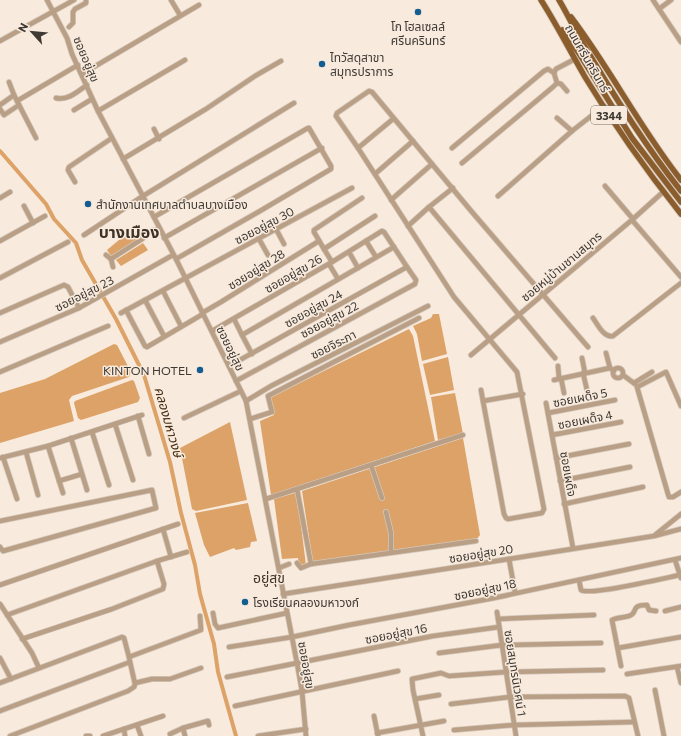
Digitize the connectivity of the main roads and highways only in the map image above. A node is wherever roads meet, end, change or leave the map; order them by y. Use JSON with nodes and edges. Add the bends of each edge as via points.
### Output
{"nodes":[{"id":1,"x":542,"y":0,"type":"edge"},
{"id":2,"x":560,"y":1,"type":"edge"},
{"id":3,"x":548,"y":10,"type":"junction"},
{"id":4,"x":681,"y":180,"type":"edge"},
{"id":5,"x":681,"y":191,"type":"edge"},
{"id":6,"x":681,"y":202,"type":"edge"},
{"id":7,"x":681,"y":214,"type":"edge"}],
"edges":[{"from":1,"to":3,"type":"main road","name":"ถนนศรีนครินทร์","number":"3344"},
{"from":2,"to":4,"type":"main road","name":"ถนนศรีนครินทร์","number":"3344","via":[[651,140]]},
{"from":2,"to":5,"type":"main road","name":"ถนนศรีนครินทร์","number":"3344","via":[[634,128]]},
{"from":3,"to":6,"type":"main road","name":"ถนนศรีนครินทร์","number":"3344","via":[[624,125]]},
{"from":3,"to":7,"type":"main road","name":"ถนนศรีนครินทร์","number":"3344","via":[[575,59],[637,157]]}]}
